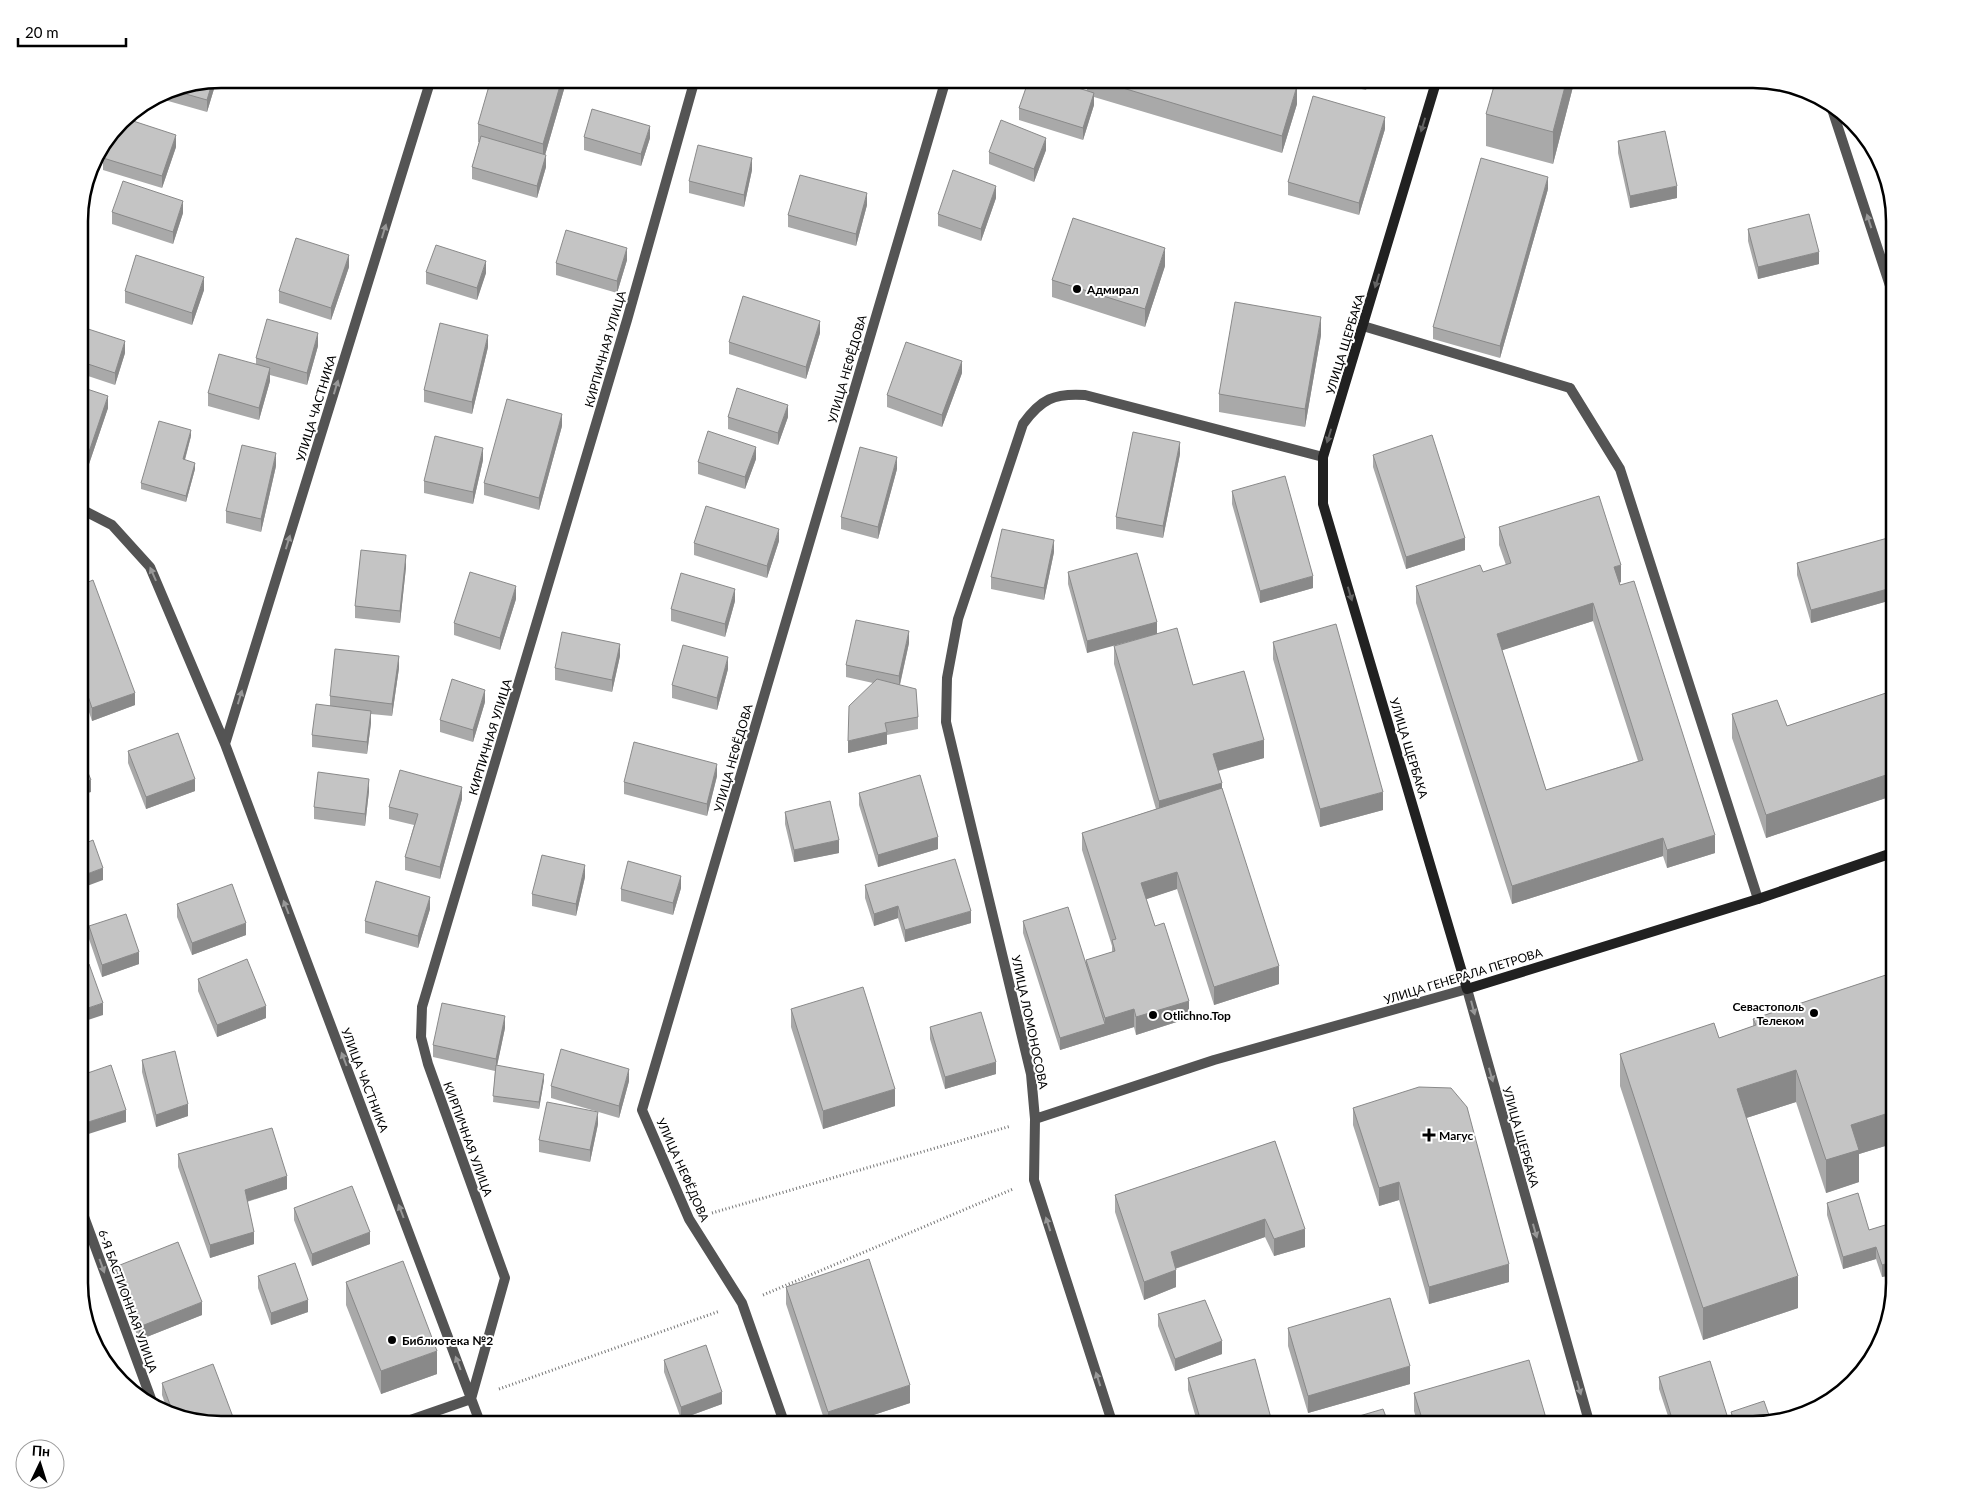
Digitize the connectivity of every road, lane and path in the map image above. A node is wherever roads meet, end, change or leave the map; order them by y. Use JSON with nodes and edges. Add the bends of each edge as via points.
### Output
{"nodes":[{"id":1,"x":1435,"y":87,"type":"edge"},
{"id":2,"x":428,"y":88,"type":"edge"},
{"id":3,"x":693,"y":88,"type":"edge"},
{"id":4,"x":943,"y":88,"type":"edge"},
{"id":5,"x":1834,"y":114,"type":"edge"},
{"id":6,"x":1886,"y":274,"type":"edge"},
{"id":7,"x":1364,"y":326,"type":"junction"},
{"id":8,"x":1323,"y":456,"type":"junction"},
{"id":9,"x":88,"y":513,"type":"edge"},
{"id":10,"x":225,"y":744,"type":"junction"},
{"id":11,"x":1886,"y":855,"type":"edge"},
{"id":12,"x":1758,"y":899,"type":"junction"},
{"id":13,"x":1468,"y":989,"type":"junction"},
{"id":14,"x":1035,"y":1119,"type":"junction"},
{"id":15,"x":1034,"y":1180,"type":"junction"},
{"id":16,"x":689,"y":1219,"type":"junction"},
{"id":17,"x":88,"y":1227,"type":"edge"},
{"id":18,"x":742,"y":1303,"type":"junction"},
{"id":19,"x":151,"y":1397,"type":"edge"},
{"id":20,"x":471,"y":1399,"type":"junction"},
{"id":21,"x":422,"y":1416,"type":"edge"},
{"id":22,"x":478,"y":1416,"type":"edge"},
{"id":23,"x":782,"y":1416,"type":"edge"},
{"id":24,"x":1110,"y":1416,"type":"edge"},
{"id":25,"x":1587,"y":1416,"type":"edge"}],
"edges":[{"from":1,"to":7,"type":"main road","name":"УЛИЦА ЩЕРБАКА","one_way":true},
{"from":10,"to":2,"type":"street","name":"УЛИЦА ЧАСТНИКА","one_way":true},
{"from":3,"to":20,"type":"street","name":"КИРПИЧНАЯ УЛИЦА","via":[[627,320],[422,1007],[421,1037],[428,1064],[505,1278]]},
{"from":4,"to":16,"type":"street","name":"УЛИЦА НЕФЁДОВА","via":[[642,1110]]},
{"from":6,"to":5,"type":"street","one_way":true},
{"from":7,"to":8,"type":"main road","name":"УЛИЦА ЩЕРБАКА","one_way":true},
{"from":7,"to":12,"type":"street","via":[[1570,388],[1620,469]]},
{"from":8,"to":13,"type":"main road","name":"УЛИЦА ЩЕРБАКА","one_way":true,"via":[[1323,504]]},
{"from":8,"to":14,"type":"street","name":"УЛИЦА ЛОМОНОСОВА","via":[[1085,395],[1066,394],[1049,398],[1034,409],[1024,424],[958,619],[947,678],[946,722],[1031,1074]]},
{"from":10,"to":9,"type":"street","name":"УЛИЦА ЧАСТНИКА","one_way":true,"via":[[150,567],[112,525]]},
{"from":20,"to":10,"type":"street","name":"УЛИЦА ЧАСТНИКА","one_way":true},
{"from":11,"to":12,"type":"main road","name":"УЛИЦА ГЕНЕРАЛА ПЕТРОВА"},
{"from":12,"to":13,"type":"main road","name":"УЛИЦА ГЕНЕРАЛА ПЕТРОВА"},
{"from":13,"to":14,"type":"street","name":"УЛИЦА ГЕНЕРАЛА ПЕТРОВА","via":[[1214,1060]]},
{"from":13,"to":25,"type":"street","name":"УЛИЦА ЩЕРБАКА","one_way":true},
{"from":14,"to":15,"type":"street","name":"УЛИЦА ЛОМОНОСОВА"},
{"from":14,"to":16,"type":"path"},
{"from":15,"to":18,"type":"path"},
{"from":24,"to":15,"type":"street","name":"УЛИЦА ЛОМОНОСОВА","one_way":true},
{"from":16,"to":18,"type":"street","name":"УЛИЦА НЕФЁДОВА"},
{"from":17,"to":19,"type":"street","name":"6-Я БАСТИОННАЯ УЛИЦА","one_way":true},
{"from":18,"to":20,"type":"path"},
{"from":18,"to":23,"type":"street","name":"УЛИЦА НЕФЁДОВА"},
{"from":20,"to":21,"type":"street"},
{"from":20,"to":22,"type":"street","name":"УЛИЦА ЧАСТНИКА"}]}
